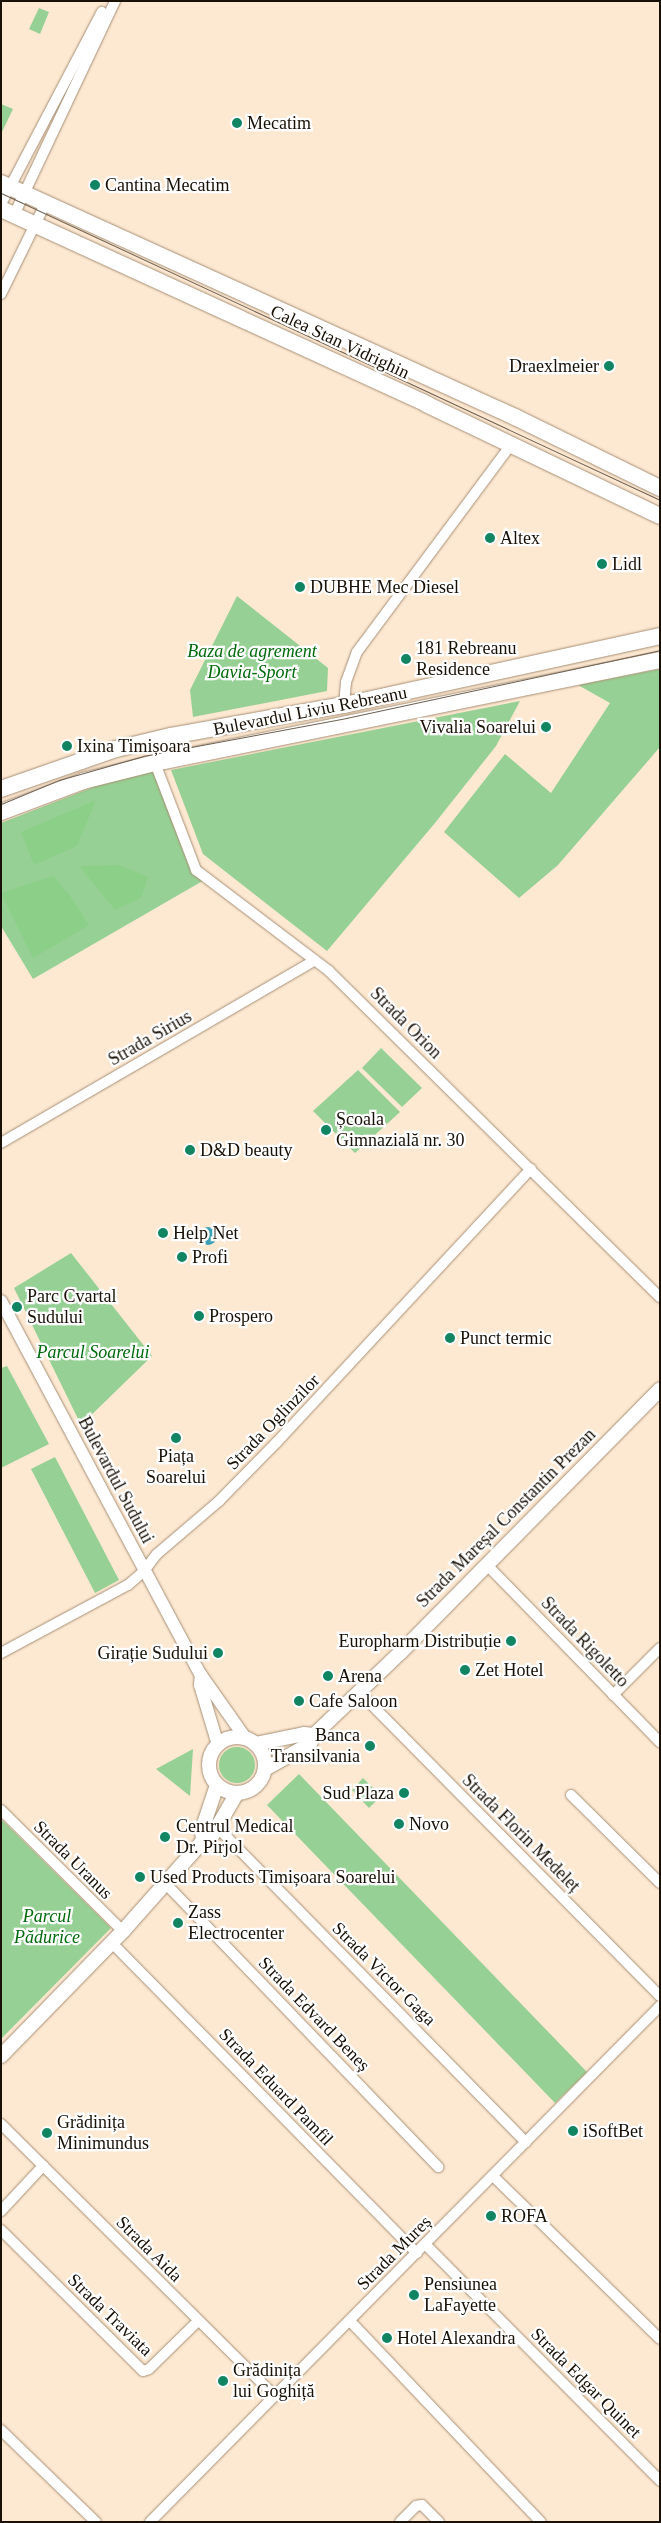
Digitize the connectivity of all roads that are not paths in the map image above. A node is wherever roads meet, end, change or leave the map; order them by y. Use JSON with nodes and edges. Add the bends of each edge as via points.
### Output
{"nodes":[{"id":1,"x":108,"y":1,"type":"edge"},
{"id":2,"x":115,"y":1,"type":"edge"},
{"id":3,"x":11,"y":188,"type":"edge"},
{"id":4,"x":1,"y":204,"type":"edge"},
{"id":5,"x":45,"y":204,"type":"junction"},
{"id":6,"x":8,"y":212,"type":"edge"},
{"id":7,"x":35,"y":224,"type":"junction"},
{"id":8,"x":1,"y":294,"type":"edge"},
{"id":9,"x":511,"y":445,"type":"junction"},
{"id":10,"x":660,"y":488,"type":"edge"},
{"id":11,"x":660,"y":516,"type":"edge"},
{"id":12,"x":660,"y":636,"type":"edge"},
{"id":13,"x":660,"y":660,"type":"edge"},
{"id":14,"x":344,"y":705,"type":"junction"},
{"id":15,"x":155,"y":763,"type":"junction"},
{"id":16,"x":1,"y":789,"type":"edge"},
{"id":17,"x":1,"y":812,"type":"edge"},
{"id":18,"x":315,"y":960,"type":"junction"},
{"id":19,"x":1,"y":1143,"type":"edge"},
{"id":20,"x":531,"y":1169,"type":"junction"},
{"id":21,"x":660,"y":1297,"type":"edge"},
{"id":22,"x":1,"y":1301,"type":"edge"},
{"id":23,"x":660,"y":1389,"type":"edge"},
{"id":24,"x":487,"y":1565,"type":"junction"},
{"id":25,"x":144,"y":1571,"type":"junction"},
{"id":26,"x":660,"y":1648,"type":"edge"},
{"id":27,"x":1,"y":1653,"type":"edge"},
{"id":28,"x":201,"y":1675,"type":"junction"},
{"id":29,"x":360,"y":1692,"type":"junction"},
{"id":30,"x":613,"y":1695,"type":"junction"},
{"id":31,"x":314,"y":1735,"type":"junction"},
{"id":32,"x":251,"y":1741,"type":"junction"},
{"id":33,"x":660,"y":1742,"type":"edge"},
{"id":34,"x":218,"y":1745,"type":"junction"},
{"id":35,"x":265,"y":1769,"type":"junction"},
{"id":36,"x":218,"y":1785,"type":"junction"},
{"id":37,"x":237,"y":1793,"type":"junction"},
{"id":38,"x":571,"y":1795,"type":"dead end"},
{"id":39,"x":1,"y":1810,"type":"edge"},
{"id":40,"x":218,"y":1828,"type":"junction"},
{"id":41,"x":203,"y":1841,"type":"junction"},
{"id":42,"x":660,"y":1883,"type":"edge"},
{"id":43,"x":166,"y":1884,"type":"junction"},
{"id":44,"x":123,"y":1932,"type":"junction"},
{"id":45,"x":112,"y":1943,"type":"junction"},
{"id":46,"x":660,"y":1996,"type":"edge"},
{"id":47,"x":660,"y":2006,"type":"edge"},
{"id":48,"x":1,"y":2056,"type":"edge"},
{"id":49,"x":1,"y":2124,"type":"edge"},
{"id":50,"x":526,"y":2142,"type":"junction"},
{"id":51,"x":43,"y":2166,"type":"junction"},
{"id":52,"x":438,"y":2167,"type":"dead end"},
{"id":53,"x":493,"y":2176,"type":"junction"},
{"id":54,"x":1,"y":2211,"type":"edge"},
{"id":55,"x":1,"y":2230,"type":"edge"},
{"id":56,"x":425,"y":2244,"type":"junction"},
{"id":57,"x":417,"y":2253,"type":"junction"},
{"id":58,"x":198,"y":2321,"type":"junction"},
{"id":59,"x":350,"y":2321,"type":"junction"},
{"id":60,"x":660,"y":2339,"type":"edge"},
{"id":61,"x":275,"y":2396,"type":"junction"},
{"id":62,"x":1,"y":2430,"type":"edge"},
{"id":63,"x":660,"y":2481,"type":"edge"},
{"id":64,"x":96,"y":2522,"type":"edge"},
{"id":65,"x":150,"y":2522,"type":"edge"},
{"id":66,"x":400,"y":2522,"type":"edge"},
{"id":67,"x":439,"y":2522,"type":"edge"},
{"id":68,"x":541,"y":2522,"type":"edge"}],
"edges":[{"from":1,"to":3,"type":"street"},
{"from":2,"to":3,"type":"street"},
{"from":3,"to":4,"type":"street"},
{"from":3,"to":5,"type":"main road","name":"Calea Stan Vidrighin"},
{"from":3,"to":6,"type":"street"},
{"from":5,"to":7,"type":"street"},
{"from":5,"to":10,"type":"main road","name":"Calea Stan Vidrighin","via":[[515,417]]},
{"from":6,"to":7,"type":"main road","name":"Calea Stan Vidrighin"},
{"from":7,"to":8,"type":"street"},
{"from":7,"to":9,"type":"main road","name":"Calea Stan Vidrighin"},
{"from":9,"to":11,"type":"main road","name":"Calea Stan Vidrighin"},
{"from":9,"to":14,"type":"street","via":[[357,652],[346,682]]},
{"from":12,"to":14,"type":"main road","name":"Bulevardul Liviu Rebreanu"},
{"from":13,"to":15,"type":"main road","name":"Bulevardul Liviu Rebreanu"},
{"from":14,"to":16,"type":"main road","name":"Bulevardul Liviu Rebreanu","via":[[119,748]]},
{"from":15,"to":17,"type":"main road","name":"Bulevardul Liviu Rebreanu","via":[[84,781]]},
{"from":15,"to":18,"type":"street","name":"Strada Orion","via":[[196,870]]},
{"from":18,"to":19,"type":"street","name":"Strada Sirius"},
{"from":18,"to":20,"type":"street","name":"Strada Orion"},
{"from":20,"to":21,"type":"street","name":"Strada Orion"},
{"from":20,"to":25,"type":"street","name":"Strada Oglinzilor","via":[[336,1381],[219,1501],[157,1554]]},
{"from":22,"to":25,"type":"street","name":"Bulevardul Sudului"},
{"from":23,"to":24,"type":"main road","name":"Strada Mareșal Constantin Prezan"},
{"from":24,"to":29,"type":"main road","name":"Strada Mareșal Constantin Prezan"},
{"from":24,"to":30,"type":"street","name":"Strada Rigoletto"},
{"from":25,"to":27,"type":"street","name":"Strada Oglinzilor","via":[[128,1585]]},
{"from":25,"to":28,"type":"street","name":"Bulevardul Sudului"},
{"from":26,"to":30,"type":"street"},
{"from":28,"to":32,"type":"street","name":"Bulevardul Sudului"},
{"from":28,"to":34,"type":"street","name":"Bulevardul Sudului","via":[[200,1685]]},
{"from":29,"to":31,"type":"main road","name":"Strada Mareșal Constantin Prezan"},
{"from":29,"to":46,"type":"street","name":"Strada Florin Medeleț"},
{"from":30,"to":33,"type":"street","name":"Strada Rigoletto"},
{"from":31,"to":32,"type":"main road"},
{"from":31,"to":35,"type":"main road","name":"Strada Mareșal Constantin Prezan","via":[[310,1744]]},
{"from":32,"to":34,"type":"main road","via":[[231,1738]]},
{"from":32,"to":35,"type":"main road","via":[[264,1760]]},
{"from":34,"to":36,"type":"main road","via":[[210,1760],[212,1778]]},
{"from":35,"to":37,"type":"main road","via":[[252,1788]]},
{"from":36,"to":37,"type":"main road"},
{"from":36,"to":41,"type":"main road","via":[[202,1830]]},
{"from":37,"to":40,"type":"main road"},
{"from":38,"to":42,"type":"street"},
{"from":39,"to":44,"type":"street","name":"Strada Uranus"},
{"from":40,"to":41,"type":"main road"},
{"from":40,"to":50,"type":"street","name":"Strada Victor Gaga"},
{"from":41,"to":43,"type":"main road"},
{"from":43,"to":44,"type":"main road"},
{"from":43,"to":52,"type":"street","name":"Strada Edvard Beneș"},
{"from":44,"to":45,"type":"main road"},
{"from":45,"to":48,"type":"main road"},
{"from":45,"to":57,"type":"street","name":"Strada Eduard Pamfil"},
{"from":47,"to":50,"type":"street","name":"Strada Mureș"},
{"from":49,"to":51,"type":"street","name":"Strada Aida"},
{"from":50,"to":53,"type":"street","name":"Strada Mureș"},
{"from":51,"to":54,"type":"street"},
{"from":51,"to":58,"type":"street","name":"Strada Aida"},
{"from":53,"to":56,"type":"street","name":"Strada Mureș"},
{"from":53,"to":60,"type":"street"},
{"from":55,"to":58,"type":"street","name":"Strada Traviata","via":[[143,2371],[149,2369]]},
{"from":56,"to":57,"type":"street","name":"Strada Mureș"},
{"from":56,"to":63,"type":"street","name":"Strada Edgar Quinet"},
{"from":57,"to":59,"type":"street","name":"Strada Mureș"},
{"from":58,"to":61,"type":"street","name":"Strada Aida"},
{"from":59,"to":61,"type":"street","name":"Strada Mureș"},
{"from":59,"to":68,"type":"street"},
{"from":61,"to":65,"type":"street","name":"Strada Mureș"},
{"from":62,"to":64,"type":"street"},
{"from":66,"to":67,"type":"street","via":[[416,2506],[422,2505]]}]}
